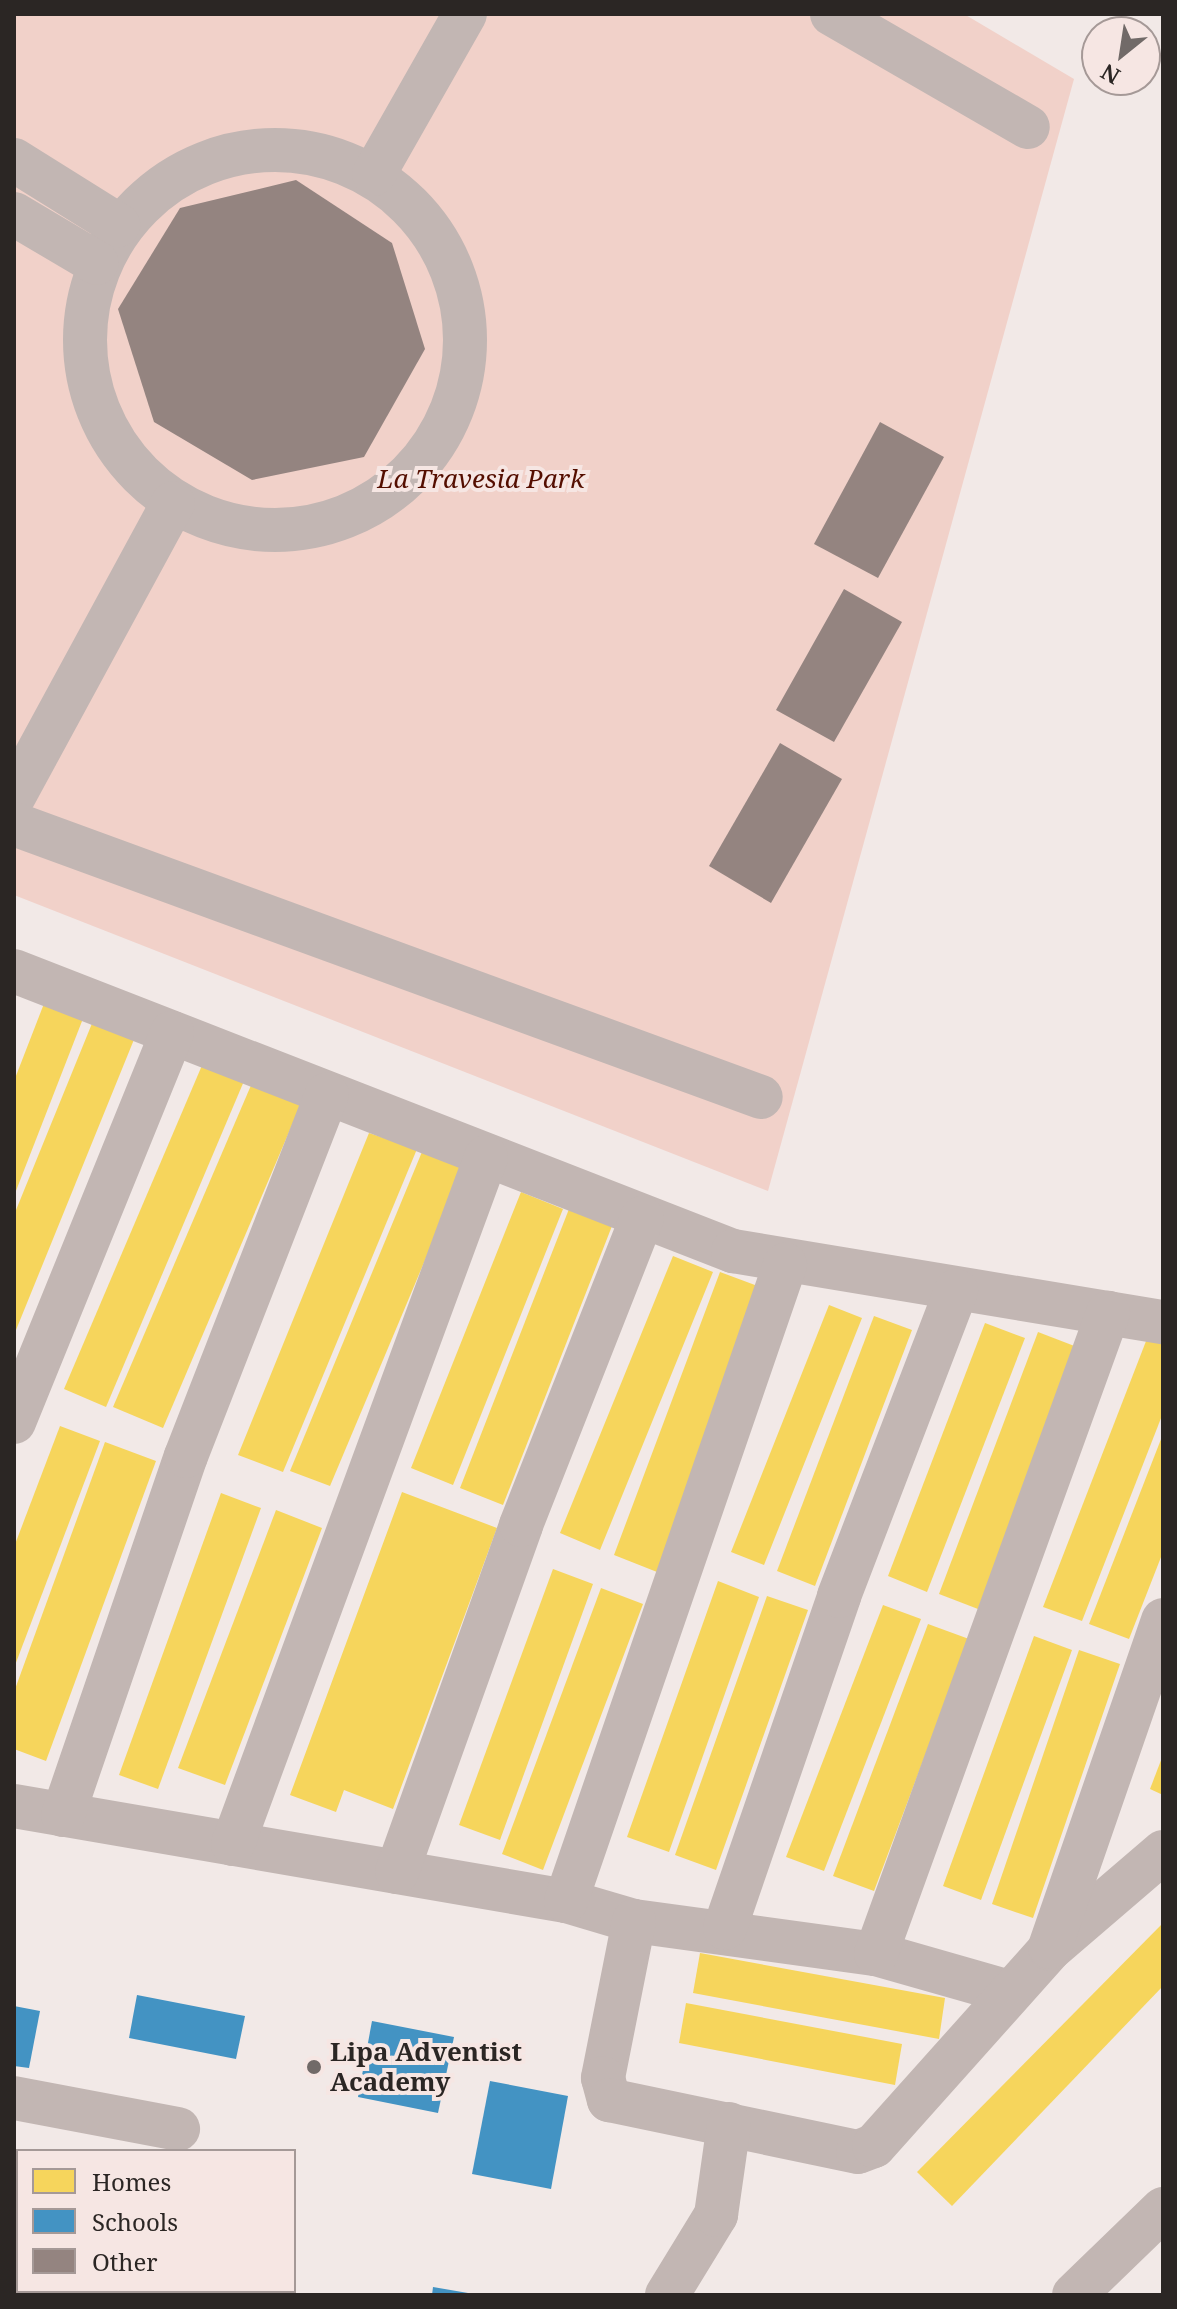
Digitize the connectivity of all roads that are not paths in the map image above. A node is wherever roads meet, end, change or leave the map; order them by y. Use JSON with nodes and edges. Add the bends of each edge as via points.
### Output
{"nodes":[{"id":1,"x":465,"y":14,"type":"edge"},
{"id":2,"x":832,"y":14,"type":"edge"},
{"id":3,"x":1028,"y":127,"type":"dead end"},
{"id":4,"x":14,"y":160,"type":"edge"},
{"id":5,"x":374,"y":174,"type":"junction"},
{"id":6,"x":14,"y":214,"type":"edge"},
{"id":7,"x":118,"y":225,"type":"junction"},
{"id":8,"x":97,"y":263,"type":"junction"},
{"id":9,"x":173,"y":503,"type":"junction"},
{"id":10,"x":14,"y":796,"type":"edge"},
{"id":11,"x":14,"y":824,"type":"edge"},
{"id":12,"x":14,"y":971,"type":"edge"},
{"id":13,"x":172,"y":1033,"type":"junction"},
{"id":14,"x":327,"y":1094,"type":"junction"},
{"id":15,"x":761,"y":1097,"type":"dead end"},
{"id":16,"x":486,"y":1157,"type":"junction"},
{"id":17,"x":642,"y":1218,"type":"junction"},
{"id":18,"x":785,"y":1265,"type":"junction"},
{"id":19,"x":956,"y":1291,"type":"junction"},
{"id":20,"x":1108,"y":1313,"type":"junction"},
{"id":21,"x":1163,"y":1322,"type":"edge"},
{"id":22,"x":14,"y":1422,"type":"edge"},
{"id":23,"x":1163,"y":1620,"type":"edge"},
{"id":24,"x":14,"y":1806,"type":"edge"},
{"id":25,"x":63,"y":1815,"type":"junction"},
{"id":26,"x":233,"y":1844,"type":"junction"},
{"id":27,"x":1163,"y":1852,"type":"edge"},
{"id":28,"x":397,"y":1872,"type":"junction"},
{"id":29,"x":566,"y":1901,"type":"junction"},
{"id":30,"x":634,"y":1921,"type":"junction"},
{"id":31,"x":725,"y":1928,"type":"junction"},
{"id":32,"x":1050,"y":1949,"type":"junction"},
{"id":33,"x":876,"y":1954,"type":"junction"},
{"id":34,"x":1009,"y":1992,"type":"junction"},
{"id":35,"x":14,"y":2098,"type":"edge"},
{"id":36,"x":729,"y":2124,"type":"junction"},
{"id":37,"x":178,"y":2129,"type":"dead end"},
{"id":38,"x":1163,"y":2209,"type":"edge"},
{"id":39,"x":667,"y":2295,"type":"edge"},
{"id":40,"x":1074,"y":2295,"type":"edge"}],
"edges":[{"from":1,"to":5,"type":"street"},
{"from":2,"to":3,"type":"street"},
{"from":4,"to":7,"type":"street"},
{"from":5,"to":7,"type":"street","via":[[284,147],[191,165]]},
{"from":5,"to":9,"type":"street","via":[[445,247],[470,345],[441,441],[368,510],[354,514],[270,533]]},
{"from":6,"to":8,"type":"street"},
{"from":7,"to":8,"type":"street"},
{"from":8,"to":9,"type":"street","via":[[81,353],[109,439]]},
{"from":9,"to":10,"type":"street"},
{"from":11,"to":15,"type":"street"},
{"from":12,"to":13,"type":"street"},
{"from":13,"to":14,"type":"street"},
{"from":13,"to":22,"type":"street"},
{"from":14,"to":16,"type":"street"},
{"from":14,"to":25,"type":"street","via":[[186,1456]]},
{"from":16,"to":17,"type":"street"},
{"from":16,"to":26,"type":"street"},
{"from":17,"to":18,"type":"street"},
{"from":17,"to":28,"type":"street","via":[[521,1525]]},
{"from":18,"to":19,"type":"street"},
{"from":18,"to":29,"type":"street"},
{"from":19,"to":20,"type":"street"},
{"from":19,"to":31,"type":"street","via":[[839,1596]]},
{"from":20,"to":21,"type":"street"},
{"from":20,"to":33,"type":"street"},
{"from":23,"to":32,"type":"street"},
{"from":24,"to":25,"type":"street"},
{"from":25,"to":26,"type":"street"},
{"from":26,"to":28,"type":"street"},
{"from":27,"to":32,"type":"street"},
{"from":28,"to":29,"type":"street"},
{"from":29,"to":30,"type":"street"},
{"from":30,"to":31,"type":"street"},
{"from":30,"to":36,"type":"street","via":[[603,2078],[607,2097]]},
{"from":31,"to":33,"type":"street"},
{"from":32,"to":34,"type":"street"},
{"from":33,"to":34,"type":"street"},
{"from":34,"to":36,"type":"street","via":[[874,2146],[858,2152]]},
{"from":35,"to":37,"type":"street"},
{"from":36,"to":39,"type":"street","via":[[716,2215]]},
{"from":38,"to":40,"type":"street"}]}
